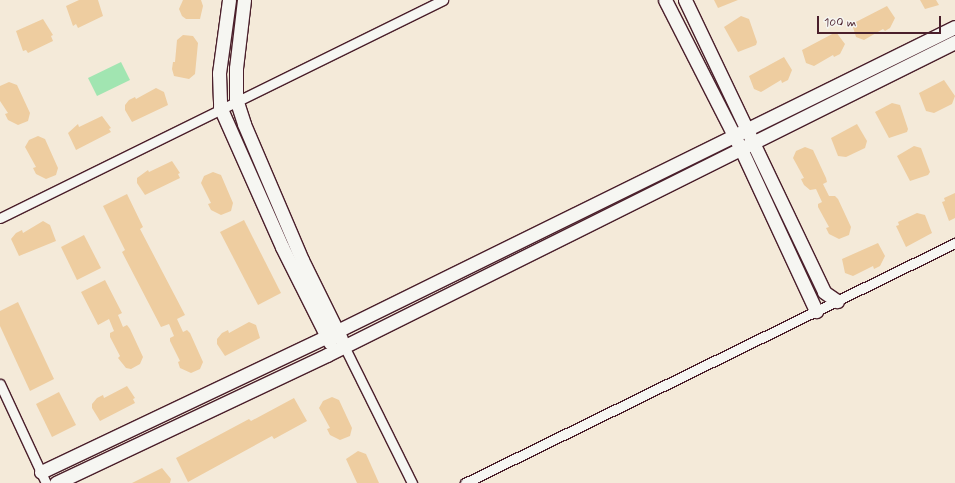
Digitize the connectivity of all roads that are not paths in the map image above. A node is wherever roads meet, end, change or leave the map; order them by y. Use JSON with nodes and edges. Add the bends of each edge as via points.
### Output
{"nodes":[{"id":1,"x":229,"y":0,"type":"edge"},
{"id":2,"x":244,"y":0,"type":"edge"},
{"id":3,"x":443,"y":0,"type":"edge"},
{"id":4,"x":665,"y":0,"type":"edge"},
{"id":5,"x":685,"y":0,"type":"edge"},
{"id":6,"x":955,"y":27,"type":"edge"},
{"id":7,"x":955,"y":42,"type":"edge"},
{"id":8,"x":236,"y":99,"type":"junction"},
{"id":9,"x":220,"y":107,"type":"junction"},
{"id":10,"x":750,"y":135,"type":"junction"},
{"id":11,"x":737,"y":142,"type":"junction"},
{"id":12,"x":0,"y":218,"type":"edge"},
{"id":13,"x":955,"y":242,"type":"edge"},
{"id":14,"x":837,"y":301,"type":"junction"},
{"id":15,"x":816,"y":311,"type":"junction"},
{"id":16,"x":332,"y":334,"type":"junction"},
{"id":17,"x":340,"y":349,"type":"junction"},
{"id":18,"x":0,"y":384,"type":"edge"},
{"id":19,"x":44,"y":478,"type":"edge"},
{"id":20,"x":56,"y":483,"type":"edge"},
{"id":21,"x":412,"y":483,"type":"edge"},
{"id":22,"x":465,"y":483,"type":"edge"}],
"edges":[{"from":1,"to":9,"type":"main road","via":[[219,74]]},
{"from":2,"to":8,"type":"main road","via":[[236,68]]},
{"from":3,"to":8,"type":"street"},
{"from":4,"to":11,"type":"main road"},
{"from":5,"to":10,"type":"main road"},
{"from":6,"to":10,"type":"main road"},
{"from":7,"to":10,"type":"main road"},
{"from":8,"to":9,"type":"street"},
{"from":8,"to":16,"type":"main road","via":[[244,124]]},
{"from":9,"to":12,"type":"street"},
{"from":9,"to":16,"type":"main road","via":[[282,246]]},
{"from":10,"to":11,"type":"main road"},
{"from":10,"to":14,"type":"main road","via":[[824,292]]},
{"from":11,"to":15,"type":"main road"},
{"from":11,"to":16,"type":"main road"},
{"from":11,"to":17,"type":"main road"},
{"from":13,"to":14,"type":"street"},
{"from":14,"to":15,"type":"street"},
{"from":15,"to":22,"type":"street"},
{"from":16,"to":17,"type":"main road"},
{"from":16,"to":19,"type":"main road"},
{"from":17,"to":20,"type":"main road"},
{"from":17,"to":21,"type":"street"},
{"from":18,"to":19,"type":"street"}]}
